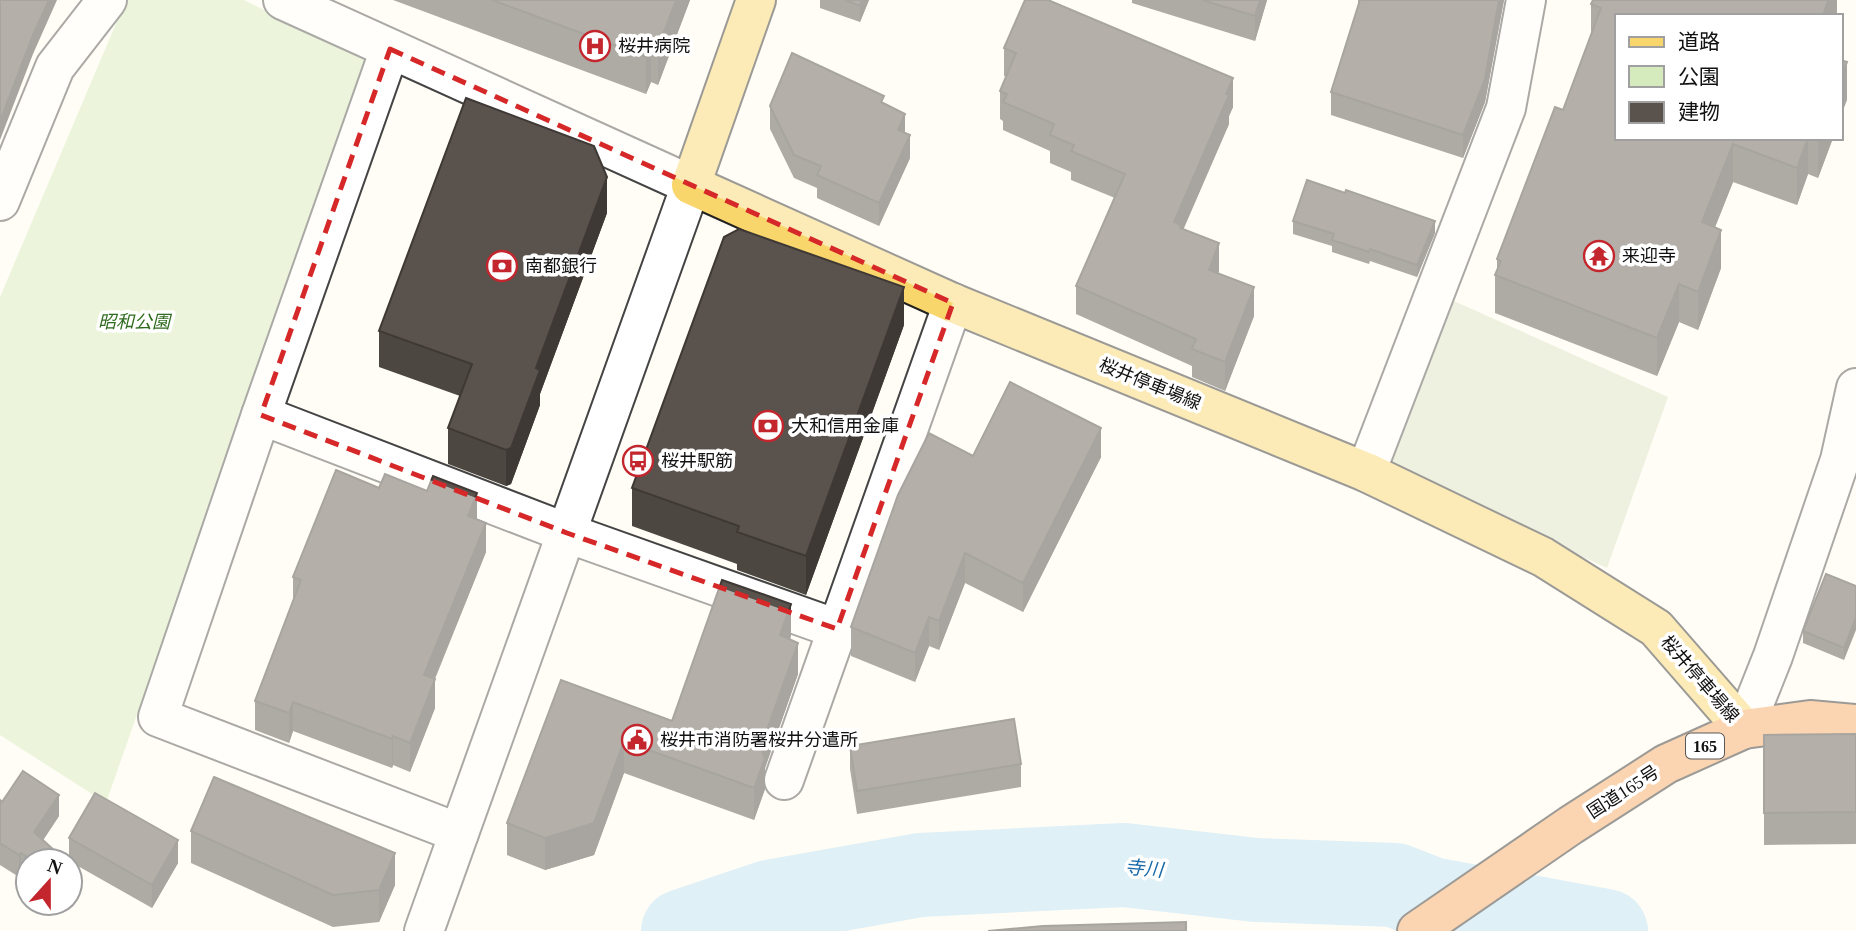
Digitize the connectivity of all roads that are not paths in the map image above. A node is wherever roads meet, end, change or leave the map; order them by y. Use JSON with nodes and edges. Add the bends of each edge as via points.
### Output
{"nodes":[{"id":1,"x":107,"y":0,"type":"edge"},
{"id":2,"x":283,"y":0,"type":"edge"},
{"id":3,"x":756,"y":0,"type":"edge"},
{"id":4,"x":1526,"y":0,"type":"edge"},
{"id":5,"x":390,"y":49,"type":"junction"},
{"id":6,"x":691,"y":185,"type":"junction"},
{"id":7,"x":0,"y":201,"type":"edge"},
{"id":8,"x":953,"y":303,"type":"junction"},
{"id":9,"x":1856,"y":388,"type":"edge"},
{"id":10,"x":261,"y":415,"type":"junction"},
{"id":11,"x":1366,"y":472,"type":"junction"},
{"id":12,"x":566,"y":533,"type":"junction"},
{"id":13,"x":837,"y":629,"type":"junction"},
{"id":14,"x":1856,"y":724,"type":"edge"},
{"id":15,"x":1744,"y":729,"type":"junction"},
{"id":16,"x":784,"y":780,"type":"dead end"},
{"id":17,"x":460,"y":834,"type":"junction"},
{"id":18,"x":428,"y":921,"type":"edge"},
{"id":19,"x":1417,"y":931,"type":"edge"}],
"edges":[{"from":1,"to":7,"type":"street","via":[[55,67]]},
{"from":2,"to":5,"type":"street"},
{"from":3,"to":6,"type":"main road"},
{"from":4,"to":11,"type":"street","via":[[1506,108]]},
{"from":5,"to":6,"type":"street"},
{"from":5,"to":10,"type":"street"},
{"from":6,"to":8,"type":"main road","name":"桜井停車場線"},
{"from":6,"to":12,"type":"street"},
{"from":8,"to":11,"type":"main road","name":"桜井停車場線"},
{"from":8,"to":13,"type":"street"},
{"from":9,"to":15,"type":"street","via":[[1840,460]]},
{"from":10,"to":12,"type":"street"},
{"from":10,"to":17,"type":"street","via":[[158,717]]},
{"from":11,"to":15,"type":"main road","name":"桜井停車場線","via":[[1543,557],[1656,628]]},
{"from":12,"to":13,"type":"street"},
{"from":12,"to":17,"type":"street"},
{"from":13,"to":16,"type":"street"},
{"from":14,"to":15,"type":"highway","name":"国道165号","number":"165","via":[[1810,720]]},
{"from":15,"to":19,"type":"highway","name":"国道165号","number":"165","via":[[1666,764]]},
{"from":17,"to":18,"type":"street"}]}
